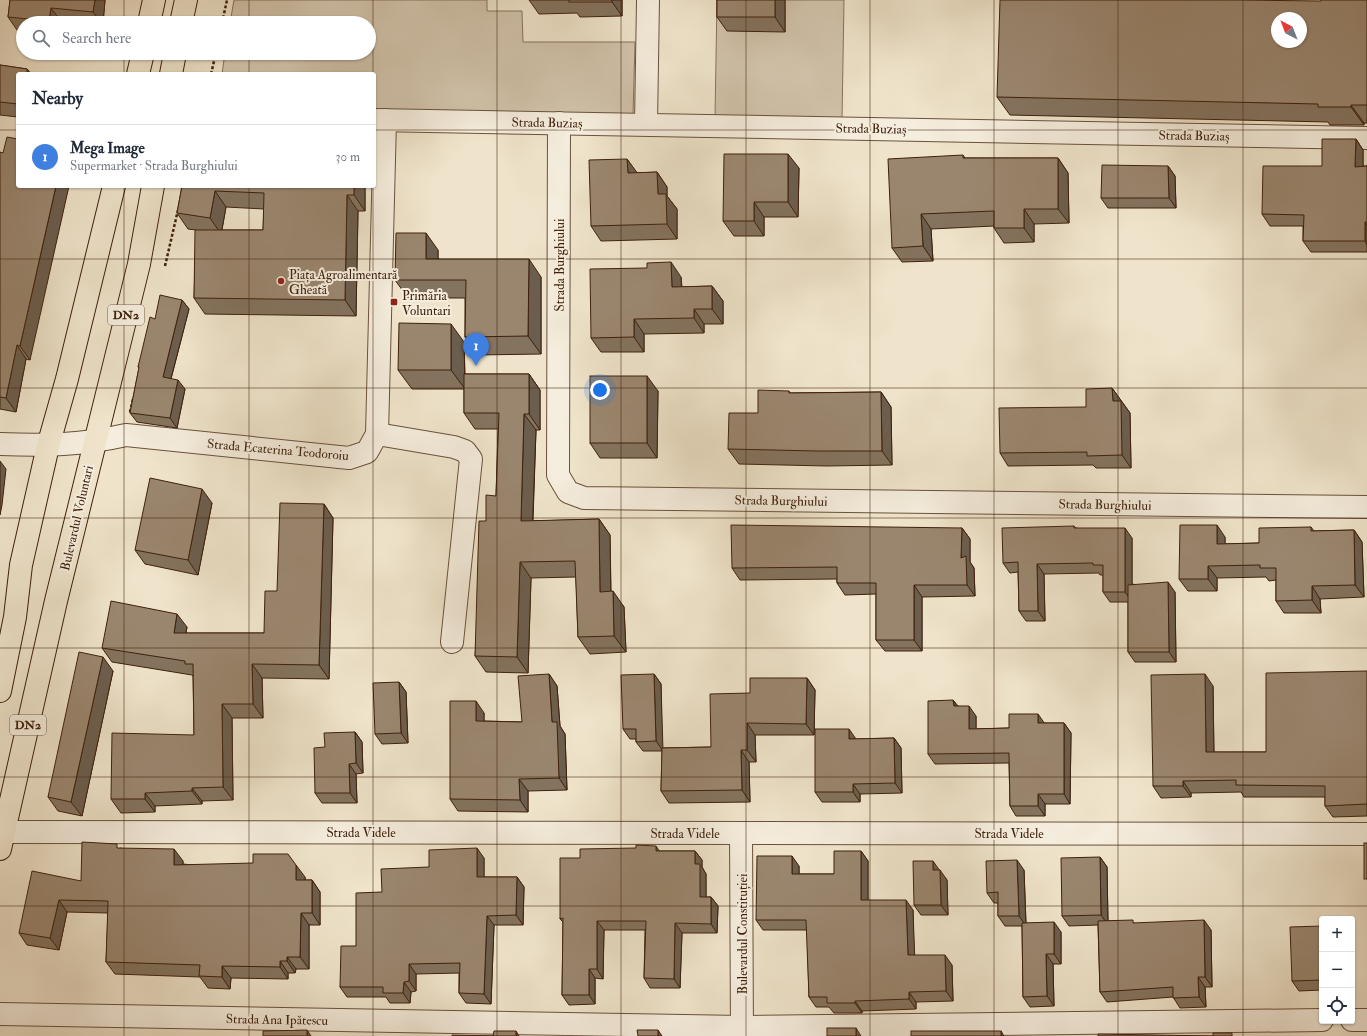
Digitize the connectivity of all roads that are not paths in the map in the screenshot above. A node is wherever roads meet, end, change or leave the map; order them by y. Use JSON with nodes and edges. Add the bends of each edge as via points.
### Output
{"nodes":[{"id":1,"x":154,"y":0,"type":"edge"},
{"id":2,"x":186,"y":0,"type":"edge"},
{"id":3,"x":648,"y":0,"type":"edge"},
{"id":4,"x":151,"y":16,"type":"edge"},
{"id":5,"x":183,"y":16,"type":"edge"},
{"id":6,"x":141,"y":60,"type":"edge"},
{"id":7,"x":174,"y":60,"type":"edge"},
{"id":8,"x":138,"y":72,"type":"edge"},
{"id":9,"x":171,"y":72,"type":"edge"},
{"id":10,"x":380,"y":120,"type":"edge"},
{"id":11,"x":559,"y":123,"type":"junction"},
{"id":12,"x":646,"y":124,"type":"junction"},
{"id":13,"x":1367,"y":138,"type":"edge"},
{"id":14,"x":114,"y":188,"type":"edge"},
{"id":15,"x":153,"y":188,"type":"edge"},
{"id":16,"x":377,"y":434,"type":"junction"},
{"id":17,"x":94,"y":442,"type":"junction"},
{"id":18,"x":0,"y":444,"type":"edge"},
{"id":19,"x":48,"y":446,"type":"junction"},
{"id":20,"x":1367,"y":507,"type":"edge"},
{"id":21,"x":452,"y":642,"type":"dead end"},
{"id":22,"x":0,"y":691,"type":"edge"},
{"id":23,"x":741,"y":833,"type":"junction"},
{"id":24,"x":1367,"y":834,"type":"edge"},
{"id":25,"x":2,"y":840,"type":"edge"},
{"id":26,"x":0,"y":1014,"type":"edge"},
{"id":27,"x":1319,"y":1020,"type":"edge"},
{"id":28,"x":1355,"y":1020,"type":"edge"},
{"id":29,"x":1367,"y":1020,"type":"edge"},
{"id":30,"x":742,"y":1031,"type":"edge"}],
"edges":[{"from":1,"to":4,"type":"highway"},
{"from":2,"to":5,"type":"highway"},
{"from":3,"to":12,"type":"street"},
{"from":6,"to":8,"type":"highway"},
{"from":7,"to":9,"type":"highway"},
{"from":10,"to":11,"type":"street","name":"Strada Buziaș"},
{"from":10,"to":16,"type":"street","name":"Strada Ecaterina Teodoroiu"},
{"from":11,"to":12,"type":"street","name":"Strada Buziaș"},
{"from":11,"to":20,"type":"street","name":"Strada Burghiului","via":[[558,475],[568,492],[584,498]]},
{"from":12,"to":13,"type":"street","name":"Strada Buziaș"},
{"from":14,"to":19,"type":"highway"},
{"from":15,"to":17,"type":"highway","name":"Bulevardul Voluntari","number":"DN2","via":[[139,264]]},
{"from":16,"to":17,"type":"street","name":"Strada Ecaterina Teodoroiu","via":[[367,452],[349,458],[126,435]]},
{"from":16,"to":21,"type":"street","via":[[466,450],[471,459]]},
{"from":17,"to":19,"type":"street","name":"Strada Ecaterina Teodoroiu"},
{"from":17,"to":25,"type":"highway","name":"Bulevardul Voluntari","number":"DN2"},
{"from":18,"to":19,"type":"street"},
{"from":19,"to":22,"type":"highway","via":[[21,565],[15,617]]},
{"from":23,"to":24,"type":"street","name":"Strada Videle"},
{"from":23,"to":25,"type":"street","name":"Strada Videle"},
{"from":23,"to":30,"type":"street","name":"Bulevardul Constituției"},
{"from":26,"to":30,"type":"street","name":"Strada Ana Ipătescu"},
{"from":27,"to":30,"type":"street","name":"Strada Ana Ipătescu"},
{"from":28,"to":29,"type":"street"}]}
